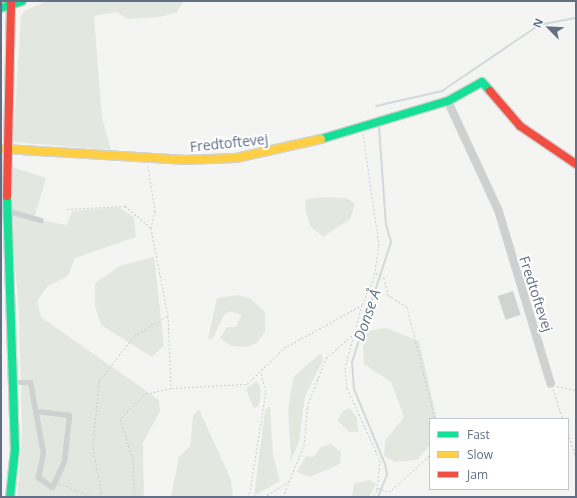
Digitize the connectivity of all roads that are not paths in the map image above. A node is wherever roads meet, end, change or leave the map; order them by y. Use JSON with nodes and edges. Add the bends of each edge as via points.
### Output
{"nodes":[{"id":1,"x":22,"y":1,"type":"edge"},
{"id":2,"x":14,"y":2,"type":"edge"},
{"id":3,"x":1,"y":8,"type":"edge"},
{"id":4,"x":448,"y":100,"type":"junction"},
{"id":5,"x":5,"y":149,"type":"junction"},
{"id":6,"x":576,"y":164,"type":"edge"},
{"id":7,"x":3,"y":195,"type":"edge"},
{"id":8,"x":7,"y":211,"type":"junction"},
{"id":9,"x":42,"y":220,"type":"dead end"},
{"id":10,"x":13,"y":382,"type":"junction"},
{"id":11,"x":551,"y":383,"type":"road end"},
{"id":12,"x":37,"y":411,"type":"junction"},
{"id":13,"x":10,"y":497,"type":"edge"}],
"edges":[{"from":1,"to":2,"type":"street"},
{"from":2,"to":3,"type":"street"},
{"from":2,"to":5,"type":"street"},
{"from":4,"to":5,"type":"street","name":"Fredtoftevej","via":[[292,148],[236,158],[146,158]]},
{"from":4,"to":6,"type":"street","name":"Fredtoftevej","via":[[482,82],[520,126]]},
{"from":4,"to":11,"type":"street","name":"Fredtoftevej","via":[[499,211]]},
{"from":5,"to":7,"type":"street"},
{"from":7,"to":8,"type":"street"},
{"from":8,"to":9,"type":"lane"},
{"from":8,"to":10,"type":"street"},
{"from":10,"to":12,"type":"lane","via":[[30,382]]},
{"from":10,"to":13,"type":"street","via":[[15,449]]},
{"from":12,"to":12,"type":"lane","via":[[43,453],[38,477],[52,487],[64,461],[69,415]]}]}
